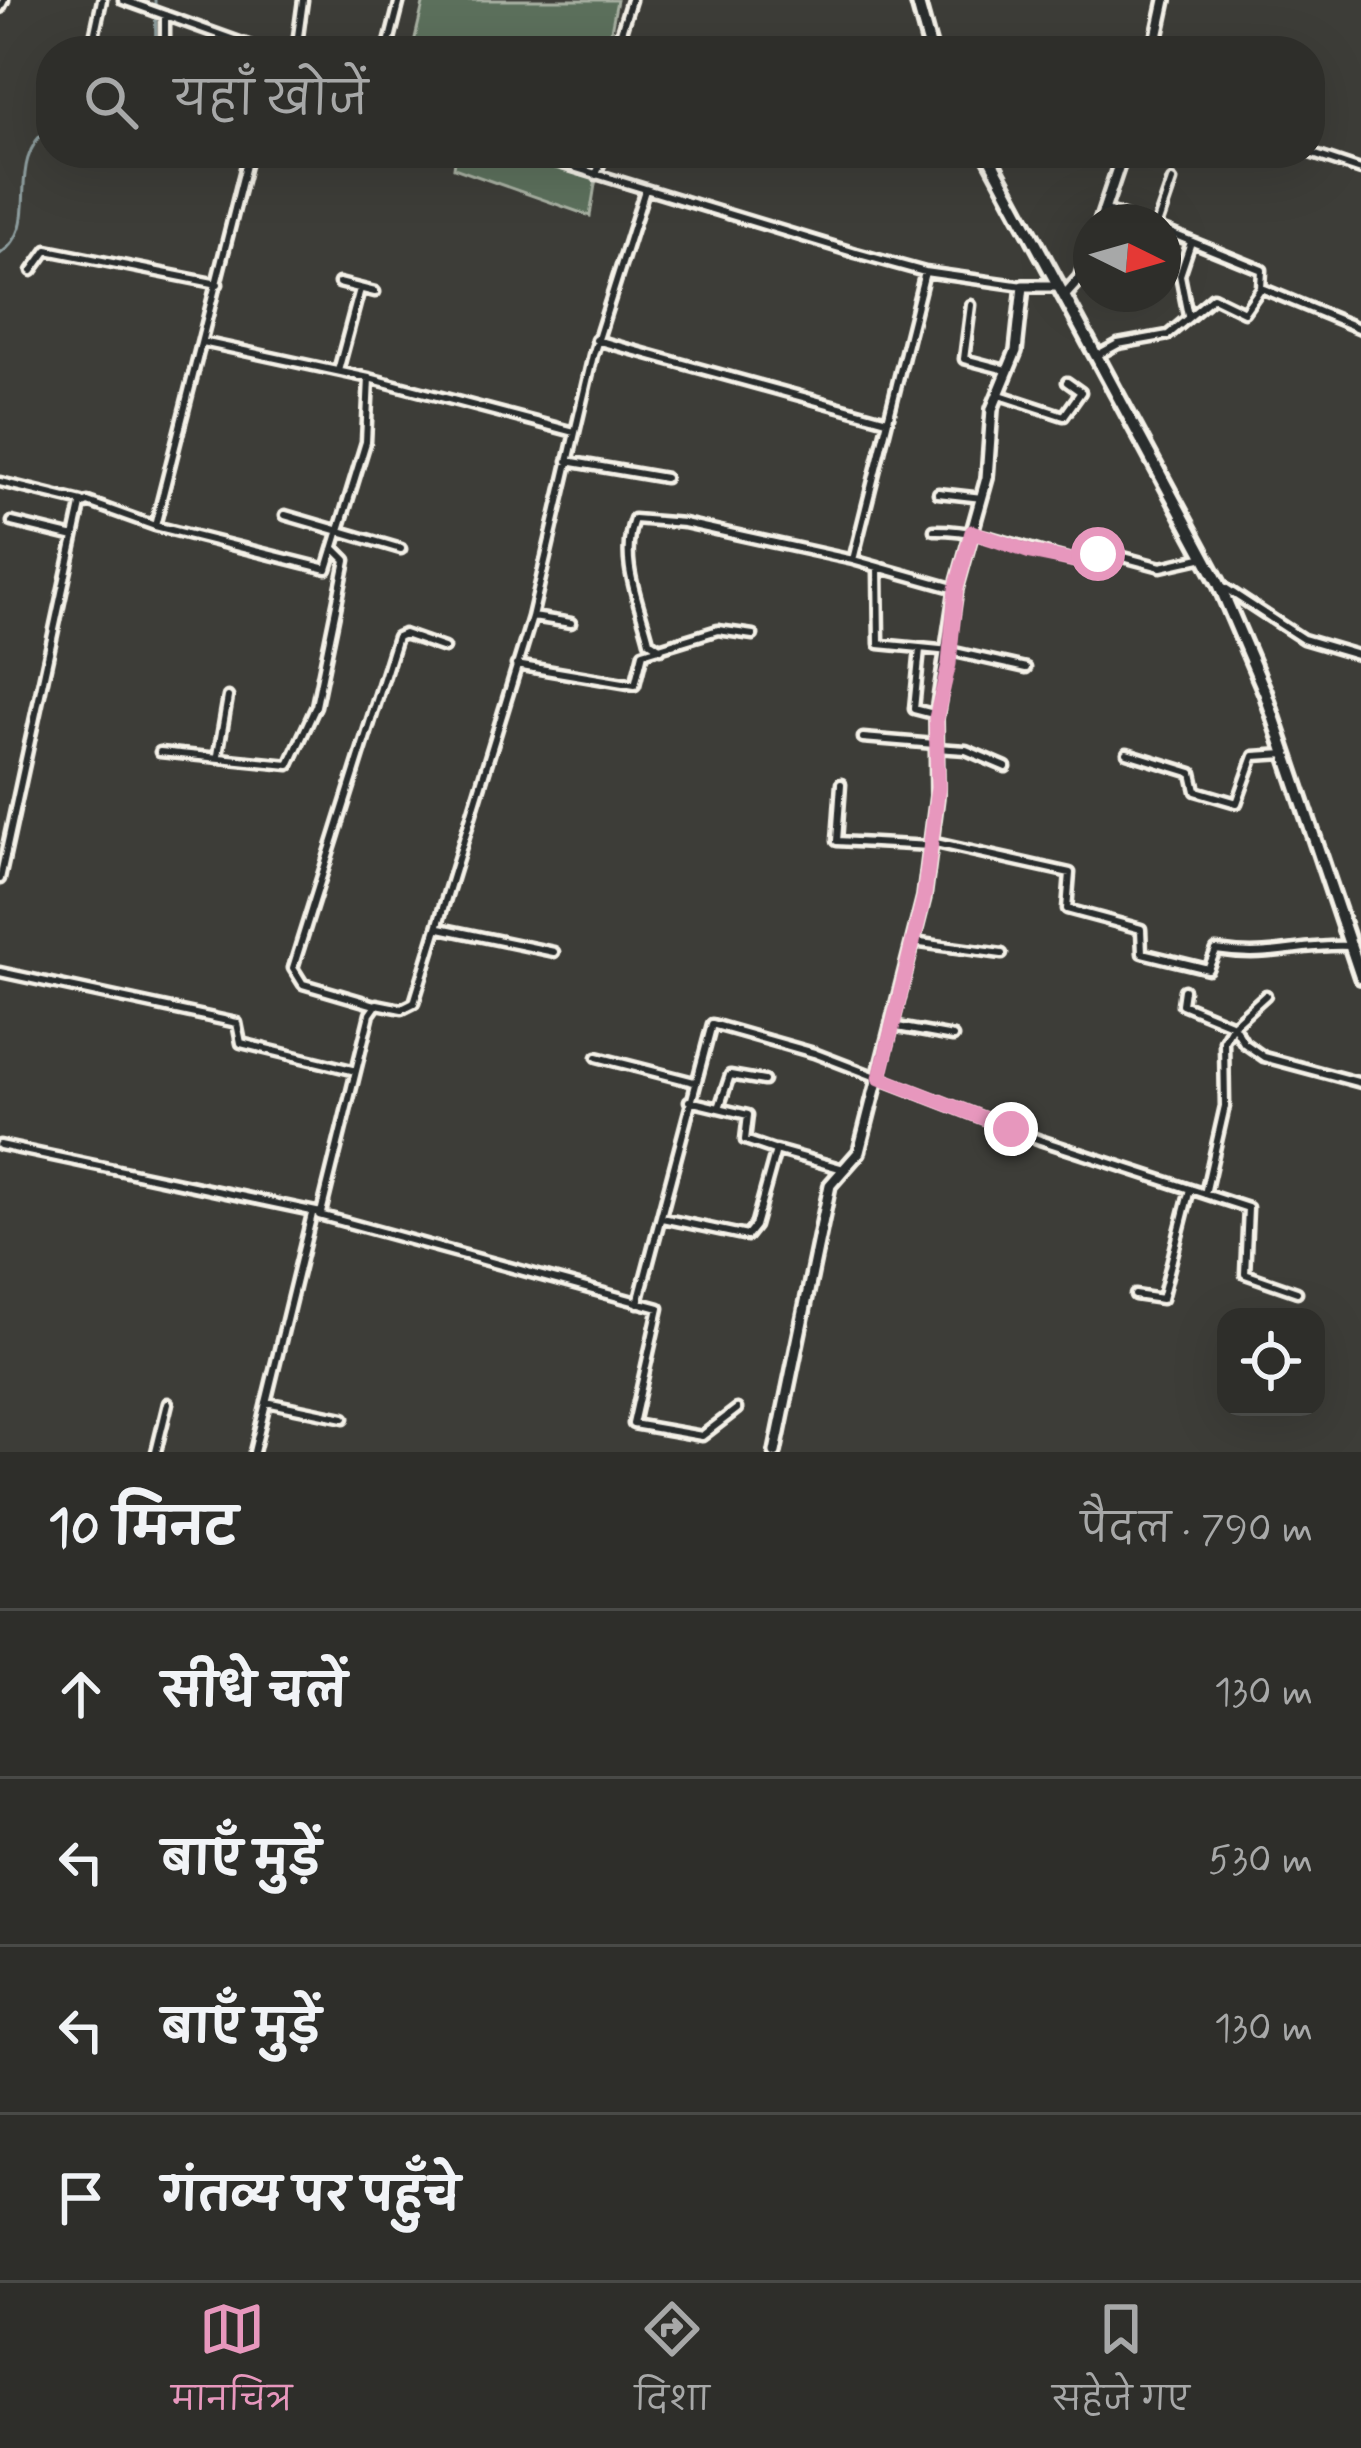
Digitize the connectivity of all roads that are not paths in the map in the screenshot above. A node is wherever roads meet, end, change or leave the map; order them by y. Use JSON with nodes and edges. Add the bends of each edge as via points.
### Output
{"nodes":[{"id":1,"x":102,"y":0,"type":"edge"},
{"id":2,"x":123,"y":0,"type":"edge"},
{"id":3,"x":302,"y":0,"type":"edge"},
{"id":4,"x":400,"y":0,"type":"edge"},
{"id":5,"x":631,"y":0,"type":"edge"},
{"id":6,"x":917,"y":0,"type":"edge"},
{"id":7,"x":1165,"y":0,"type":"edge"},
{"id":8,"x":158,"y":13,"type":"junction"},
{"id":9,"x":94,"y":36,"type":"edge"},
{"id":10,"x":162,"y":36,"type":"edge"},
{"id":11,"x":223,"y":36,"type":"edge"},
{"id":12,"x":298,"y":36,"type":"edge"},
{"id":13,"x":391,"y":36,"type":"edge"},
{"id":14,"x":620,"y":36,"type":"edge"},
{"id":15,"x":927,"y":36,"type":"edge"},
{"id":16,"x":1157,"y":36,"type":"edge"},
{"id":17,"x":1325,"y":158,"type":"edge"},
{"id":18,"x":245,"y":168,"type":"edge"},
{"id":19,"x":572,"y":168,"type":"edge"},
{"id":20,"x":599,"y":168,"type":"edge"},
{"id":21,"x":995,"y":168,"type":"edge"},
{"id":22,"x":1118,"y":168,"type":"edge"},
{"id":23,"x":1361,"y":170,"type":"edge"},
{"id":24,"x":596,"y":176,"type":"junction"},
{"id":25,"x":1172,"y":181,"type":"dead end"},
{"id":26,"x":645,"y":190,"type":"junction"},
{"id":27,"x":1106,"y":204,"type":"edge"},
{"id":28,"x":1164,"y":204,"type":"edge"},
{"id":29,"x":1181,"y":240,"type":"edge"},
{"id":30,"x":1190,"y":245,"type":"junction"},
{"id":31,"x":32,"y":271,"type":"dead end"},
{"id":32,"x":925,"y":272,"type":"junction"},
{"id":33,"x":1073,"y":283,"type":"edge"},
{"id":34,"x":218,"y":284,"type":"junction"},
{"id":35,"x":339,"y":284,"type":"dead end"},
{"id":36,"x":1023,"y":286,"type":"junction"},
{"id":37,"x":1261,"y":288,"type":"junction"},
{"id":38,"x":360,"y":289,"type":"junction"},
{"id":39,"x":1060,"y":291,"type":"junction"},
{"id":40,"x":375,"y":292,"type":"dead end"},
{"id":41,"x":971,"y":305,"type":"dead end"},
{"id":42,"x":1188,"y":316,"type":"junction"},
{"id":43,"x":1361,"y":329,"type":"edge"},
{"id":44,"x":596,"y":340,"type":"junction"},
{"id":45,"x":202,"y":342,"type":"junction"},
{"id":46,"x":1096,"y":356,"type":"junction"},
{"id":47,"x":1008,"y":370,"type":"junction"},
{"id":48,"x":338,"y":371,"type":"junction"},
{"id":49,"x":369,"y":378,"type":"junction"},
{"id":50,"x":1066,"y":382,"type":"dead end"},
{"id":51,"x":996,"y":394,"type":"junction"},
{"id":52,"x":887,"y":420,"type":"junction"},
{"id":53,"x":574,"y":432,"type":"junction"},
{"id":54,"x":567,"y":461,"type":"junction"},
{"id":55,"x":664,"y":478,"type":"dead end"},
{"id":56,"x":0,"y":482,"type":"edge"},
{"id":57,"x":938,"y":493,"type":"dead end"},
{"id":58,"x":982,"y":498,"type":"junction"},
{"id":59,"x":82,"y":502,"type":"junction"},
{"id":60,"x":284,"y":515,"type":"dead end"},
{"id":61,"x":11,"y":522,"type":"dead end"},
{"id":62,"x":155,"y":526,"type":"junction"},
{"id":63,"x":343,"y":529,"type":"junction"},
{"id":64,"x":934,"y":530,"type":"dead end"},
{"id":65,"x":972,"y":532,"type":"junction"},
{"id":66,"x":74,"y":537,"type":"junction"},
{"id":67,"x":400,"y":549,"type":"dead end"},
{"id":68,"x":336,"y":550,"type":"junction"},
{"id":69,"x":1205,"y":556,"type":"junction"},
{"id":70,"x":853,"y":560,"type":"junction"},
{"id":71,"x":878,"y":567,"type":"junction"},
{"id":72,"x":1219,"y":584,"type":"junction"},
{"id":73,"x":956,"y":589,"type":"junction"},
{"id":74,"x":532,"y":616,"type":"junction"},
{"id":75,"x":571,"y":623,"type":"dead end"},
{"id":76,"x":753,"y":635,"type":"dead end"},
{"id":77,"x":444,"y":648,"type":"dead end"},
{"id":78,"x":661,"y":649,"type":"junction"},
{"id":79,"x":920,"y":649,"type":"junction"},
{"id":80,"x":950,"y":650,"type":"junction"},
{"id":81,"x":1361,"y":656,"type":"edge"},
{"id":82,"x":516,"y":665,"type":"junction"},
{"id":83,"x":1026,"y":668,"type":"dead end"},
{"id":84,"x":228,"y":697,"type":"dead end"},
{"id":85,"x":937,"y":715,"type":"junction"},
{"id":86,"x":863,"y":738,"type":"dead end"},
{"id":87,"x":936,"y":746,"type":"junction"},
{"id":88,"x":160,"y":752,"type":"dead end"},
{"id":89,"x":1127,"y":753,"type":"dead end"},
{"id":90,"x":1286,"y":754,"type":"junction"},
{"id":91,"x":218,"y":755,"type":"junction"},
{"id":92,"x":1006,"y":767,"type":"dead end"},
{"id":93,"x":841,"y":784,"type":"dead end"},
{"id":94,"x":0,"y":832,"type":"edge"},
{"id":95,"x":10,"y":835,"type":"junction"},
{"id":96,"x":931,"y":844,"type":"junction"},
{"id":97,"x":0,"y":879,"type":"edge"},
{"id":98,"x":439,"y":928,"type":"junction"},
{"id":99,"x":913,"y":942,"type":"junction"},
{"id":100,"x":1351,"y":946,"type":"junction"},
{"id":101,"x":554,"y":952,"type":"dead end"},
{"id":102,"x":1002,"y":954,"type":"dead end"},
{"id":103,"x":0,"y":972,"type":"edge"},
{"id":104,"x":1361,"y":976,"type":"edge"},
{"id":105,"x":1184,"y":990,"type":"dead end"},
{"id":106,"x":1266,"y":995,"type":"dead end"},
{"id":107,"x":375,"y":1005,"type":"junction"},
{"id":108,"x":1233,"y":1025,"type":"junction"},
{"id":109,"x":892,"y":1026,"type":"junction"},
{"id":110,"x":953,"y":1037,"type":"dead end"},
{"id":111,"x":597,"y":1057,"type":"dead end"},
{"id":112,"x":356,"y":1071,"type":"junction"},
{"id":113,"x":880,"y":1078,"type":"junction"},
{"id":114,"x":764,"y":1081,"type":"dead end"},
{"id":115,"x":694,"y":1082,"type":"junction"},
{"id":116,"x":1361,"y":1083,"type":"edge"},
{"id":117,"x":689,"y":1101,"type":"junction"},
{"id":118,"x":719,"y":1108,"type":"junction"},
{"id":119,"x":0,"y":1145,"type":"edge"},
{"id":120,"x":776,"y":1150,"type":"junction"},
{"id":121,"x":840,"y":1168,"type":"junction"},
{"id":122,"x":1190,"y":1189,"type":"junction"},
{"id":123,"x":1205,"y":1194,"type":"junction"},
{"id":124,"x":316,"y":1214,"type":"junction"},
{"id":125,"x":662,"y":1218,"type":"junction"},
{"id":126,"x":1297,"y":1292,"type":"dead end"},
{"id":127,"x":1135,"y":1295,"type":"dead end"},
{"id":128,"x":638,"y":1303,"type":"junction"},
{"id":129,"x":266,"y":1402,"type":"junction"},
{"id":130,"x":168,"y":1403,"type":"dead end"},
{"id":131,"x":737,"y":1408,"type":"dead end"},
{"id":132,"x":344,"y":1418,"type":"dead end"},
{"id":133,"x":776,"y":1450,"type":"edge"},
{"id":134,"x":156,"y":1452,"type":"edge"},
{"id":135,"x":254,"y":1452,"type":"edge"},
{"id":136,"x":789,"y":1452,"type":"edge"}],
"edges":[{"from":1,"to":9,"type":"street"},
{"from":2,"to":8,"type":"street"},
{"from":3,"to":12,"type":"street"},
{"from":4,"to":13,"type":"street"},
{"from":5,"to":14,"type":"street"},
{"from":6,"to":15,"type":"main road"},
{"from":7,"to":16,"type":"street"},
{"from":8,"to":10,"type":"street"},
{"from":8,"to":11,"type":"street"},
{"from":17,"to":23,"type":"street"},
{"from":18,"to":34,"type":"street"},
{"from":19,"to":24,"type":"street"},
{"from":20,"to":24,"type":"street"},
{"from":21,"to":39,"type":"main road"},
{"from":22,"to":27,"type":"street"},
{"from":24,"to":26,"type":"street"},
{"from":25,"to":28,"type":"street"},
{"from":26,"to":32,"type":"street"},
{"from":26,"to":44,"type":"street"},
{"from":29,"to":30,"type":"street"},
{"from":30,"to":37,"type":"street","via":[[1262,270]]},
{"from":30,"to":42,"type":"street","via":[[1180,275]]},
{"from":31,"to":34,"type":"street","via":[[47,250]]},
{"from":32,"to":36,"type":"street"},
{"from":32,"to":52,"type":"street"},
{"from":33,"to":39,"type":"street"},
{"from":34,"to":45,"type":"street"},
{"from":35,"to":38,"type":"street"},
{"from":36,"to":39,"type":"street"},
{"from":36,"to":47,"type":"street"},
{"from":37,"to":42,"type":"street","via":[[1244,312],[1213,297]]},
{"from":37,"to":43,"type":"street"},
{"from":38,"to":40,"type":"street"},
{"from":38,"to":48,"type":"street"},
{"from":39,"to":46,"type":"main road"},
{"from":41,"to":47,"type":"street","via":[[964,359]]},
{"from":42,"to":46,"type":"street","via":[[1159,339]]},
{"from":44,"to":52,"type":"street"},
{"from":44,"to":53,"type":"street"},
{"from":45,"to":48,"type":"street"},
{"from":45,"to":62,"type":"street"},
{"from":46,"to":69,"type":"main road"},
{"from":47,"to":51,"type":"street"},
{"from":48,"to":49,"type":"street"},
{"from":49,"to":53,"type":"street"},
{"from":49,"to":63,"type":"street","via":[[368,430]]},
{"from":50,"to":51,"type":"street","via":[[1081,392],[1064,416]]},
{"from":51,"to":58,"type":"street"},
{"from":52,"to":70,"type":"street"},
{"from":53,"to":54,"type":"street"},
{"from":54,"to":55,"type":"street"},
{"from":54,"to":74,"type":"street"},
{"from":56,"to":59,"type":"street"},
{"from":57,"to":58,"type":"street"},
{"from":58,"to":65,"type":"street"},
{"from":59,"to":62,"type":"street"},
{"from":59,"to":66,"type":"street"},
{"from":60,"to":63,"type":"street"},
{"from":61,"to":66,"type":"street"},
{"from":62,"to":68,"type":"street","via":[[324,570]]},
{"from":63,"to":67,"type":"street"},
{"from":63,"to":68,"type":"street"},
{"from":64,"to":65,"type":"street"},
{"from":65,"to":69,"type":"street","via":[[1090,564],[1101,551],[1161,567]]},
{"from":65,"to":73,"type":"street"},
{"from":66,"to":95,"type":"street"},
{"from":68,"to":91,"type":"street","via":[[346,560],[316,706],[292,761]]},
{"from":69,"to":72,"type":"main road"},
{"from":70,"to":71,"type":"street"},
{"from":70,"to":78,"type":"street","via":[[634,519],[629,575],[649,641]]},
{"from":71,"to":73,"type":"street"},
{"from":71,"to":79,"type":"street","via":[[877,642]]},
{"from":72,"to":81,"type":"street","via":[[1304,639]]},
{"from":72,"to":90,"type":"main road"},
{"from":73,"to":80,"type":"street"},
{"from":74,"to":75,"type":"street"},
{"from":74,"to":82,"type":"street"},
{"from":76,"to":78,"type":"street","via":[[724,629]]},
{"from":77,"to":107,"type":"street","via":[[397,637],[293,968],[303,983]]},
{"from":78,"to":82,"type":"street","via":[[641,655],[635,686]]},
{"from":79,"to":80,"type":"street"},
{"from":79,"to":85,"type":"street","via":[[914,709]]},
{"from":80,"to":83,"type":"street"},
{"from":80,"to":85,"type":"street"},
{"from":82,"to":98,"type":"street"},
{"from":84,"to":91,"type":"street"},
{"from":85,"to":87,"type":"street"},
{"from":86,"to":87,"type":"street"},
{"from":87,"to":92,"type":"street"},
{"from":87,"to":96,"type":"street"},
{"from":88,"to":91,"type":"street"},
{"from":89,"to":90,"type":"street","via":[[1192,772],[1196,791],[1238,802],[1257,753]]},
{"from":90,"to":100,"type":"main road"},
{"from":93,"to":96,"type":"street","via":[[837,841]]},
{"from":94,"to":95,"type":"street"},
{"from":95,"to":97,"type":"street"},
{"from":96,"to":99,"type":"street"},
{"from":96,"to":100,"type":"street","via":[[1070,874],[1067,909],[1141,929],[1142,952],[1159,960],[1208,969],[1216,950],[1260,957]]},
{"from":98,"to":101,"type":"street"},
{"from":98,"to":107,"type":"street","via":[[414,1003]]},
{"from":99,"to":102,"type":"street"},
{"from":99,"to":109,"type":"street"},
{"from":100,"to":104,"type":"main road"},
{"from":103,"to":112,"type":"street","via":[[237,1023],[241,1043]]},
{"from":105,"to":108,"type":"street","via":[[1182,1004]]},
{"from":106,"to":108,"type":"street"},
{"from":107,"to":112,"type":"street"},
{"from":108,"to":116,"type":"street","via":[[1264,1057]]},
{"from":108,"to":123,"type":"street","via":[[1223,1047],[1225,1106]]},
{"from":109,"to":110,"type":"street"},
{"from":109,"to":113,"type":"street"},
{"from":111,"to":115,"type":"street"},
{"from":112,"to":124,"type":"street"},
{"from":113,"to":115,"type":"street","via":[[712,1024]]},
{"from":113,"to":121,"type":"street","via":[[859,1151]]},
{"from":113,"to":122,"type":"street"},
{"from":114,"to":118,"type":"street","via":[[730,1075]]},
{"from":115,"to":117,"type":"street"},
{"from":117,"to":118,"type":"street"},
{"from":117,"to":125,"type":"street"},
{"from":118,"to":120,"type":"street","via":[[748,1115],[745,1140]]},
{"from":119,"to":124,"type":"street"},
{"from":120,"to":121,"type":"street"},
{"from":120,"to":125,"type":"street","via":[[751,1235]]},
{"from":121,"to":133,"type":"street"},
{"from":122,"to":123,"type":"street"},
{"from":122,"to":127,"type":"street","via":[[1162,1299]]},
{"from":123,"to":126,"type":"street","via":[[1251,1210],[1246,1276]]},
{"from":124,"to":128,"type":"street"},
{"from":124,"to":129,"type":"street"},
{"from":125,"to":128,"type":"street"},
{"from":128,"to":131,"type":"street","via":[[660,1311],[633,1424],[702,1436]]},
{"from":129,"to":132,"type":"street"},
{"from":129,"to":135,"type":"street"},
{"from":130,"to":134,"type":"street"},
{"from":133,"to":136,"type":"street"}]}
